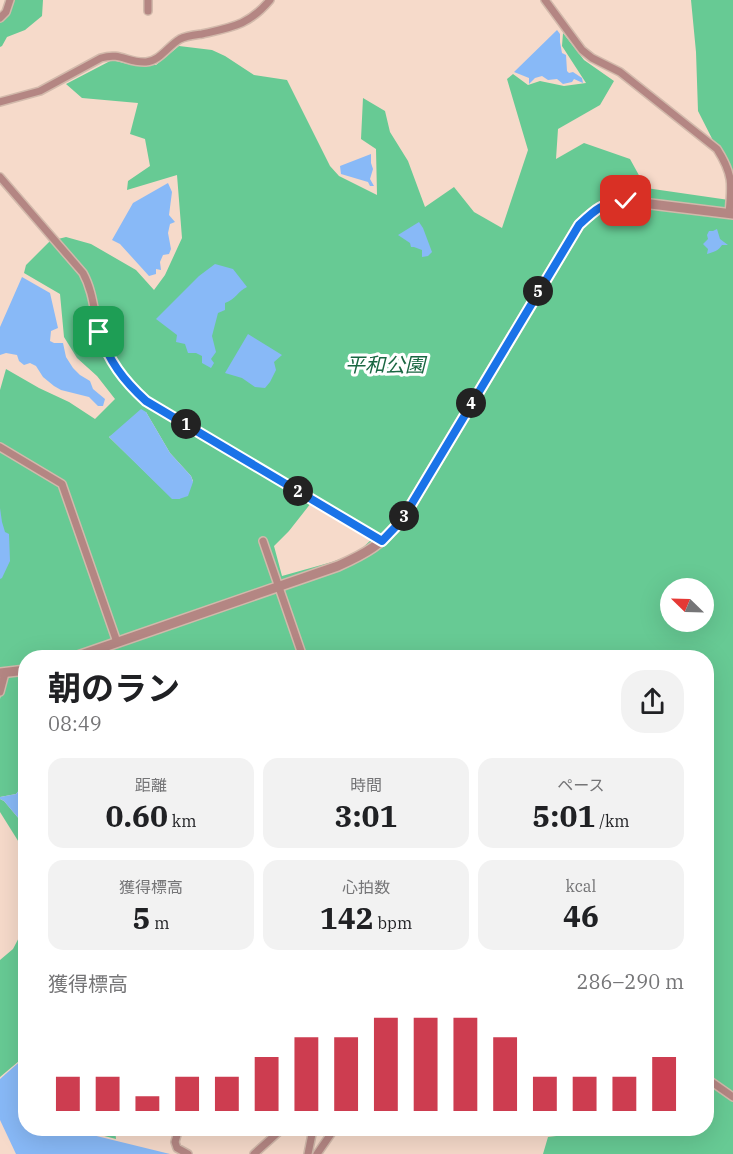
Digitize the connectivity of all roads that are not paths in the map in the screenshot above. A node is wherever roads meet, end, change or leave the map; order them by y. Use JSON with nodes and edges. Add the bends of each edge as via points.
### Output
{"nodes":[{"id":1,"x":10,"y":0,"type":"edge"},
{"id":2,"x":148,"y":0,"type":"edge"},
{"id":3,"x":270,"y":0,"type":"edge"},
{"id":4,"x":546,"y":0,"type":"edge"},
{"id":5,"x":148,"y":11,"type":"dead end"},
{"id":6,"x":0,"y":18,"type":"edge"},
{"id":7,"x":0,"y":102,"type":"edge"},
{"id":8,"x":0,"y":177,"type":"edge"},
{"id":9,"x":731,"y":213,"type":"edge"},
{"id":10,"x":0,"y":447,"type":"edge"},
{"id":11,"x":263,"y":541,"type":"dead end"},
{"id":12,"x":382,"y":541,"type":"junction"},
{"id":13,"x":278,"y":586,"type":"junction"},
{"id":14,"x":117,"y":642,"type":"junction"},
{"id":15,"x":95,"y":650,"type":"edge"},
{"id":16,"x":301,"y":650,"type":"edge"},
{"id":17,"x":18,"y":671,"type":"edge"},
{"id":18,"x":2,"y":673,"type":"edge"},
{"id":19,"x":0,"y":692,"type":"edge"},
{"id":20,"x":714,"y":1084,"type":"edge"},
{"id":21,"x":733,"y":1097,"type":"edge"},
{"id":22,"x":177,"y":1136,"type":"edge"},
{"id":23,"x":273,"y":1136,"type":"edge"},
{"id":24,"x":312,"y":1136,"type":"edge"},
{"id":25,"x":329,"y":1136,"type":"edge"},
{"id":26,"x":188,"y":1154,"type":"edge"},
{"id":27,"x":254,"y":1154,"type":"edge"},
{"id":28,"x":308,"y":1154,"type":"edge"},
{"id":29,"x":317,"y":1154,"type":"edge"}],
"edges":[{"from":1,"to":6,"type":"street"},
{"from":2,"to":5,"type":"street"},
{"from":3,"to":7,"type":"street","via":[[245,23],[181,39],[153,61],[111,55],[40,91]]},
{"from":4,"to":9,"type":"street","via":[[582,50],[620,72],[717,149],[727,164],[732,183]]},
{"from":8,"to":12,"type":"street","via":[[84,273],[105,348],[131,387],[146,401]]},
{"from":9,"to":12,"type":"street","via":[[626,201],[594,210],[579,225],[402,520]]},
{"from":10,"to":14,"type":"street","via":[[62,484]]},
{"from":11,"to":13,"type":"street"},
{"from":12,"to":13,"type":"street","via":[[338,566]]},
{"from":13,"to":14,"type":"street"},
{"from":13,"to":16,"type":"street"},
{"from":14,"to":15,"type":"street"},
{"from":17,"to":18,"type":"street"},
{"from":18,"to":19,"type":"street"},
{"from":20,"to":21,"type":"street"},
{"from":22,"to":26,"type":"street","via":[[177,1148]]},
{"from":23,"to":27,"type":"street"},
{"from":24,"to":28,"type":"street"},
{"from":25,"to":29,"type":"street"}]}
